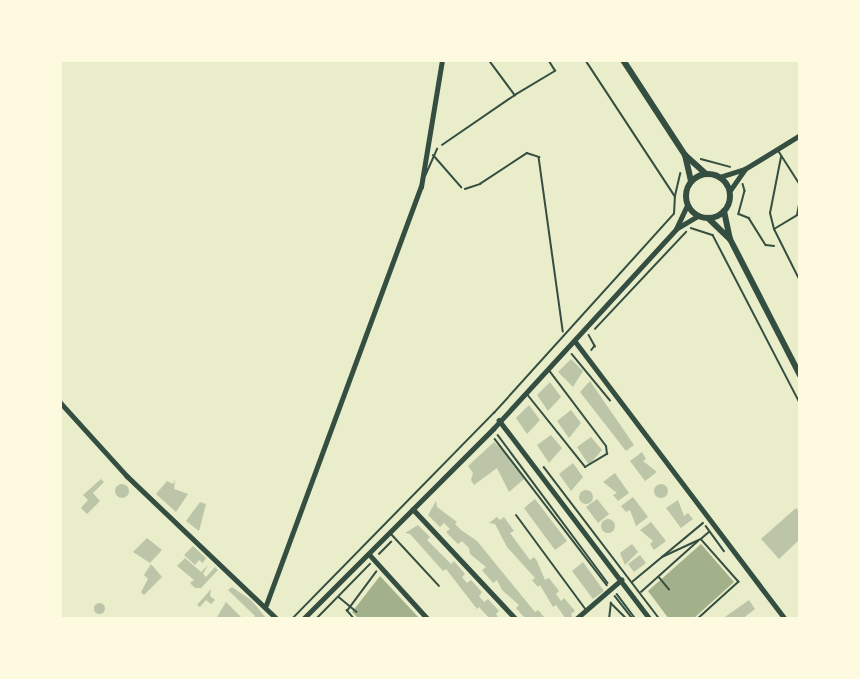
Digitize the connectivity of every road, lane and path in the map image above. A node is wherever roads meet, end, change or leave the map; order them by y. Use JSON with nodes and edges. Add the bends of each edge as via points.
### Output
{"nodes":[{"id":1,"x":442,"y":60,"type":"edge"},
{"id":2,"x":489,"y":60,"type":"edge"},
{"id":3,"x":548,"y":60,"type":"edge"},
{"id":4,"x":585,"y":60,"type":"edge"},
{"id":5,"x":623,"y":60,"type":"edge"},
{"id":6,"x":515,"y":95,"type":"junction"},
{"id":7,"x":800,"y":135,"type":"edge"},
{"id":8,"x":437,"y":149,"type":"joint"},
{"id":9,"x":777,"y":149,"type":"junction"},
{"id":10,"x":433,"y":155,"type":"junction"},
{"id":11,"x":685,"y":155,"type":"junction"},
{"id":12,"x":782,"y":157,"type":"junction"},
{"id":13,"x":696,"y":159,"type":"dead end"},
{"id":14,"x":685,"y":169,"type":"dead end"},
{"id":15,"x":734,"y":169,"type":"dead end"},
{"id":16,"x":745,"y":169,"type":"junction"},
{"id":17,"x":706,"y":174,"type":"junction"},
{"id":18,"x":720,"y":177,"type":"junction"},
{"id":19,"x":691,"y":181,"type":"junction"},
{"id":20,"x":742,"y":181,"type":"dead end"},
{"id":21,"x":800,"y":185,"type":"edge"},
{"id":22,"x":421,"y":187,"type":"junction"},
{"id":23,"x":461,"y":187,"type":"joint"},
{"id":24,"x":729,"y":192,"type":"junction"},
{"id":25,"x":675,"y":197,"type":"junction"},
{"id":26,"x":800,"y":199,"type":"edge"},
{"id":27,"x":687,"y":205,"type":"junction"},
{"id":28,"x":724,"y":211,"type":"junction"},
{"id":29,"x":739,"y":214,"type":"junction"},
{"id":30,"x":698,"y":216,"type":"junction"},
{"id":31,"x":708,"y":218,"type":"junction"},
{"id":32,"x":735,"y":219,"type":"dead end"},
{"id":33,"x":676,"y":229,"type":"junction"},
{"id":34,"x":774,"y":229,"type":"junction"},
{"id":35,"x":730,"y":239,"type":"junction"},
{"id":36,"x":781,"y":243,"type":"junction"},
{"id":37,"x":800,"y":281,"type":"edge"},
{"id":38,"x":563,"y":331,"type":"dead end"},
{"id":39,"x":575,"y":340,"type":"junction"},
{"id":40,"x":592,"y":350,"type":"dead end"},
{"id":41,"x":568,"y":357,"type":"dead end"},
{"id":42,"x":548,"y":369,"type":"junction"},
{"id":43,"x":800,"y":375,"type":"edge"},
{"id":44,"x":526,"y":392,"type":"junction"},
{"id":45,"x":60,"y":402,"type":"edge"},
{"id":46,"x":800,"y":403,"type":"edge"},
{"id":47,"x":615,"y":407,"type":"dead end"},
{"id":48,"x":499,"y":420,"type":"junction"},
{"id":49,"x":493,"y":429,"type":"junction"},
{"id":50,"x":489,"y":441,"type":"dead end"},
{"id":51,"x":542,"y":464,"type":"dead end"},
{"id":52,"x":413,"y":509,"type":"junction"},
{"id":53,"x":516,"y":515,"type":"dead end"},
{"id":54,"x":708,"y":517,"type":"junction"},
{"id":55,"x":710,"y":532,"type":"dead end"},
{"id":56,"x":390,"y":533,"type":"junction"},
{"id":57,"x":701,"y":539,"type":"junction"},
{"id":58,"x":369,"y":554,"type":"junction"},
{"id":59,"x":658,"y":559,"type":"junction"},
{"id":60,"x":380,"y":567,"type":"junction"},
{"id":61,"x":658,"y":576,"type":"junction"},
{"id":62,"x":744,"y":577,"type":"dead end"},
{"id":63,"x":621,"y":580,"type":"junction"},
{"id":64,"x":632,"y":582,"type":"junction"},
{"id":65,"x":739,"y":582,"type":"junction"},
{"id":66,"x":439,"y":586,"type":"dead end"},
{"id":67,"x":611,"y":588,"type":"junction"},
{"id":68,"x":669,"y":589,"type":"dead end"},
{"id":69,"x":332,"y":591,"type":"junction"},
{"id":70,"x":640,"y":592,"type":"junction"},
{"id":71,"x":266,"y":605,"type":"junction"},
{"id":72,"x":351,"y":607,"type":"junction"},
{"id":73,"x":586,"y":610,"type":"junction"},
{"id":74,"x":357,"y":612,"type":"dead end"},
{"id":75,"x":277,"y":619,"type":"edge"},
{"id":76,"x":292,"y":619,"type":"edge"},
{"id":77,"x":303,"y":619,"type":"edge"},
{"id":78,"x":354,"y":619,"type":"edge"},
{"id":79,"x":428,"y":619,"type":"edge"},
{"id":80,"x":516,"y":619,"type":"edge"},
{"id":81,"x":576,"y":619,"type":"edge"},
{"id":82,"x":609,"y":619,"type":"edge"},
{"id":83,"x":627,"y":619,"type":"edge"},
{"id":84,"x":633,"y":619,"type":"edge"},
{"id":85,"x":636,"y":619,"type":"edge"},
{"id":86,"x":650,"y":619,"type":"edge"},
{"id":87,"x":660,"y":619,"type":"edge"},
{"id":88,"x":698,"y":619,"type":"edge"},
{"id":89,"x":785,"y":619,"type":"edge"}],
"edges":[{"from":1,"to":22,"type":"street"},
{"from":2,"to":6,"type":"path"},
{"from":3,"to":6,"type":"path","via":[[555,71]]},
{"from":4,"to":25,"type":"path"},
{"from":5,"to":11,"type":"main road"},
{"from":6,"to":8,"type":"path"},
{"from":7,"to":9,"type":"street"},
{"from":8,"to":10,"type":"lane"},
{"from":9,"to":12,"type":"lane"},
{"from":9,"to":16,"type":"street"},
{"from":10,"to":22,"type":"lane"},
{"from":10,"to":23,"type":"lane"},
{"from":11,"to":17,"type":"main road"},
{"from":11,"to":19,"type":"main road"},
{"from":12,"to":21,"type":"lane"},
{"from":12,"to":34,"type":"lane","via":[[770,213]]},
{"from":13,"to":15,"type":"path"},
{"from":14,"to":25,"type":"path"},
{"from":16,"to":18,"type":"street"},
{"from":16,"to":24,"type":"street"},
{"from":17,"to":18,"type":"main road"},
{"from":17,"to":19,"type":"main road"},
{"from":18,"to":24,"type":"main road"},
{"from":19,"to":27,"type":"main road","via":[[685,195]]},
{"from":20,"to":29,"type":"path","via":[[745,191]]},
{"from":22,"to":71,"type":"street"},
{"from":23,"to":38,"type":"path","via":[[467,190],[480,184],[527,153],[539,157]]},
{"from":24,"to":28,"type":"main road"},
{"from":25,"to":76,"type":"path","via":[[674,214],[494,413]]},
{"from":26,"to":34,"type":"lane","via":[[797,215]]},
{"from":27,"to":30,"type":"main road"},
{"from":27,"to":33,"type":"street"},
{"from":28,"to":31,"type":"main road"},
{"from":28,"to":35,"type":"main road"},
{"from":29,"to":32,"type":"path"},
{"from":29,"to":36,"type":"path","via":[[749,218],[766,245]]},
{"from":30,"to":31,"type":"main road"},
{"from":30,"to":33,"type":"street"},
{"from":31,"to":35,"type":"main road"},
{"from":33,"to":39,"type":"street"},
{"from":34,"to":36,"type":"lane"},
{"from":35,"to":43,"type":"main road"},
{"from":36,"to":37,"type":"lane"},
{"from":39,"to":42,"type":"street"},
{"from":39,"to":54,"type":"street"},
{"from":40,"to":46,"type":"path","via":[[595,346],[588,336],[690,227],[708,232]]},
{"from":41,"to":47,"type":"path","via":[[576,356]]},
{"from":42,"to":44,"type":"street"},
{"from":42,"to":44,"type":"lane","via":[[606,446],[607,454],[585,467]]},
{"from":44,"to":48,"type":"street"},
{"from":45,"to":71,"type":"street","via":[[127,476]]},
{"from":48,"to":49,"type":"street"},
{"from":48,"to":63,"type":"street"},
{"from":49,"to":52,"type":"street"},
{"from":49,"to":67,"type":"path"},
{"from":50,"to":67,"type":"path","via":[[499,440]]},
{"from":51,"to":64,"type":"path"},
{"from":52,"to":56,"type":"street"},
{"from":52,"to":80,"type":"street"},
{"from":53,"to":73,"type":"lane"},
{"from":54,"to":59,"type":"path"},
{"from":54,"to":89,"type":"street"},
{"from":55,"to":57,"type":"path"},
{"from":56,"to":58,"type":"street"},
{"from":56,"to":66,"type":"lane"},
{"from":57,"to":59,"type":"path"},
{"from":57,"to":61,"type":"path"},
{"from":57,"to":65,"type":"path"},
{"from":58,"to":60,"type":"street"},
{"from":58,"to":69,"type":"street"},
{"from":59,"to":64,"type":"path"},
{"from":60,"to":72,"type":"path"},
{"from":60,"to":79,"type":"street"},
{"from":61,"to":68,"type":"path"},
{"from":61,"to":70,"type":"path"},
{"from":62,"to":65,"type":"path"},
{"from":63,"to":67,"type":"street"},
{"from":63,"to":86,"type":"street"},
{"from":64,"to":70,"type":"path"},
{"from":65,"to":88,"type":"path"},
{"from":67,"to":73,"type":"street"},
{"from":67,"to":84,"type":"path"},
{"from":67,"to":85,"type":"path"},
{"from":69,"to":72,"type":"path"},
{"from":69,"to":77,"type":"street"},
{"from":70,"to":87,"type":"path"},
{"from":71,"to":75,"type":"street"},
{"from":72,"to":74,"type":"path"},
{"from":72,"to":78,"type":"path","via":[[347,611]]},
{"from":73,"to":81,"type":"street"},
{"from":82,"to":83,"type":"path","via":[[611,603]]}]}
